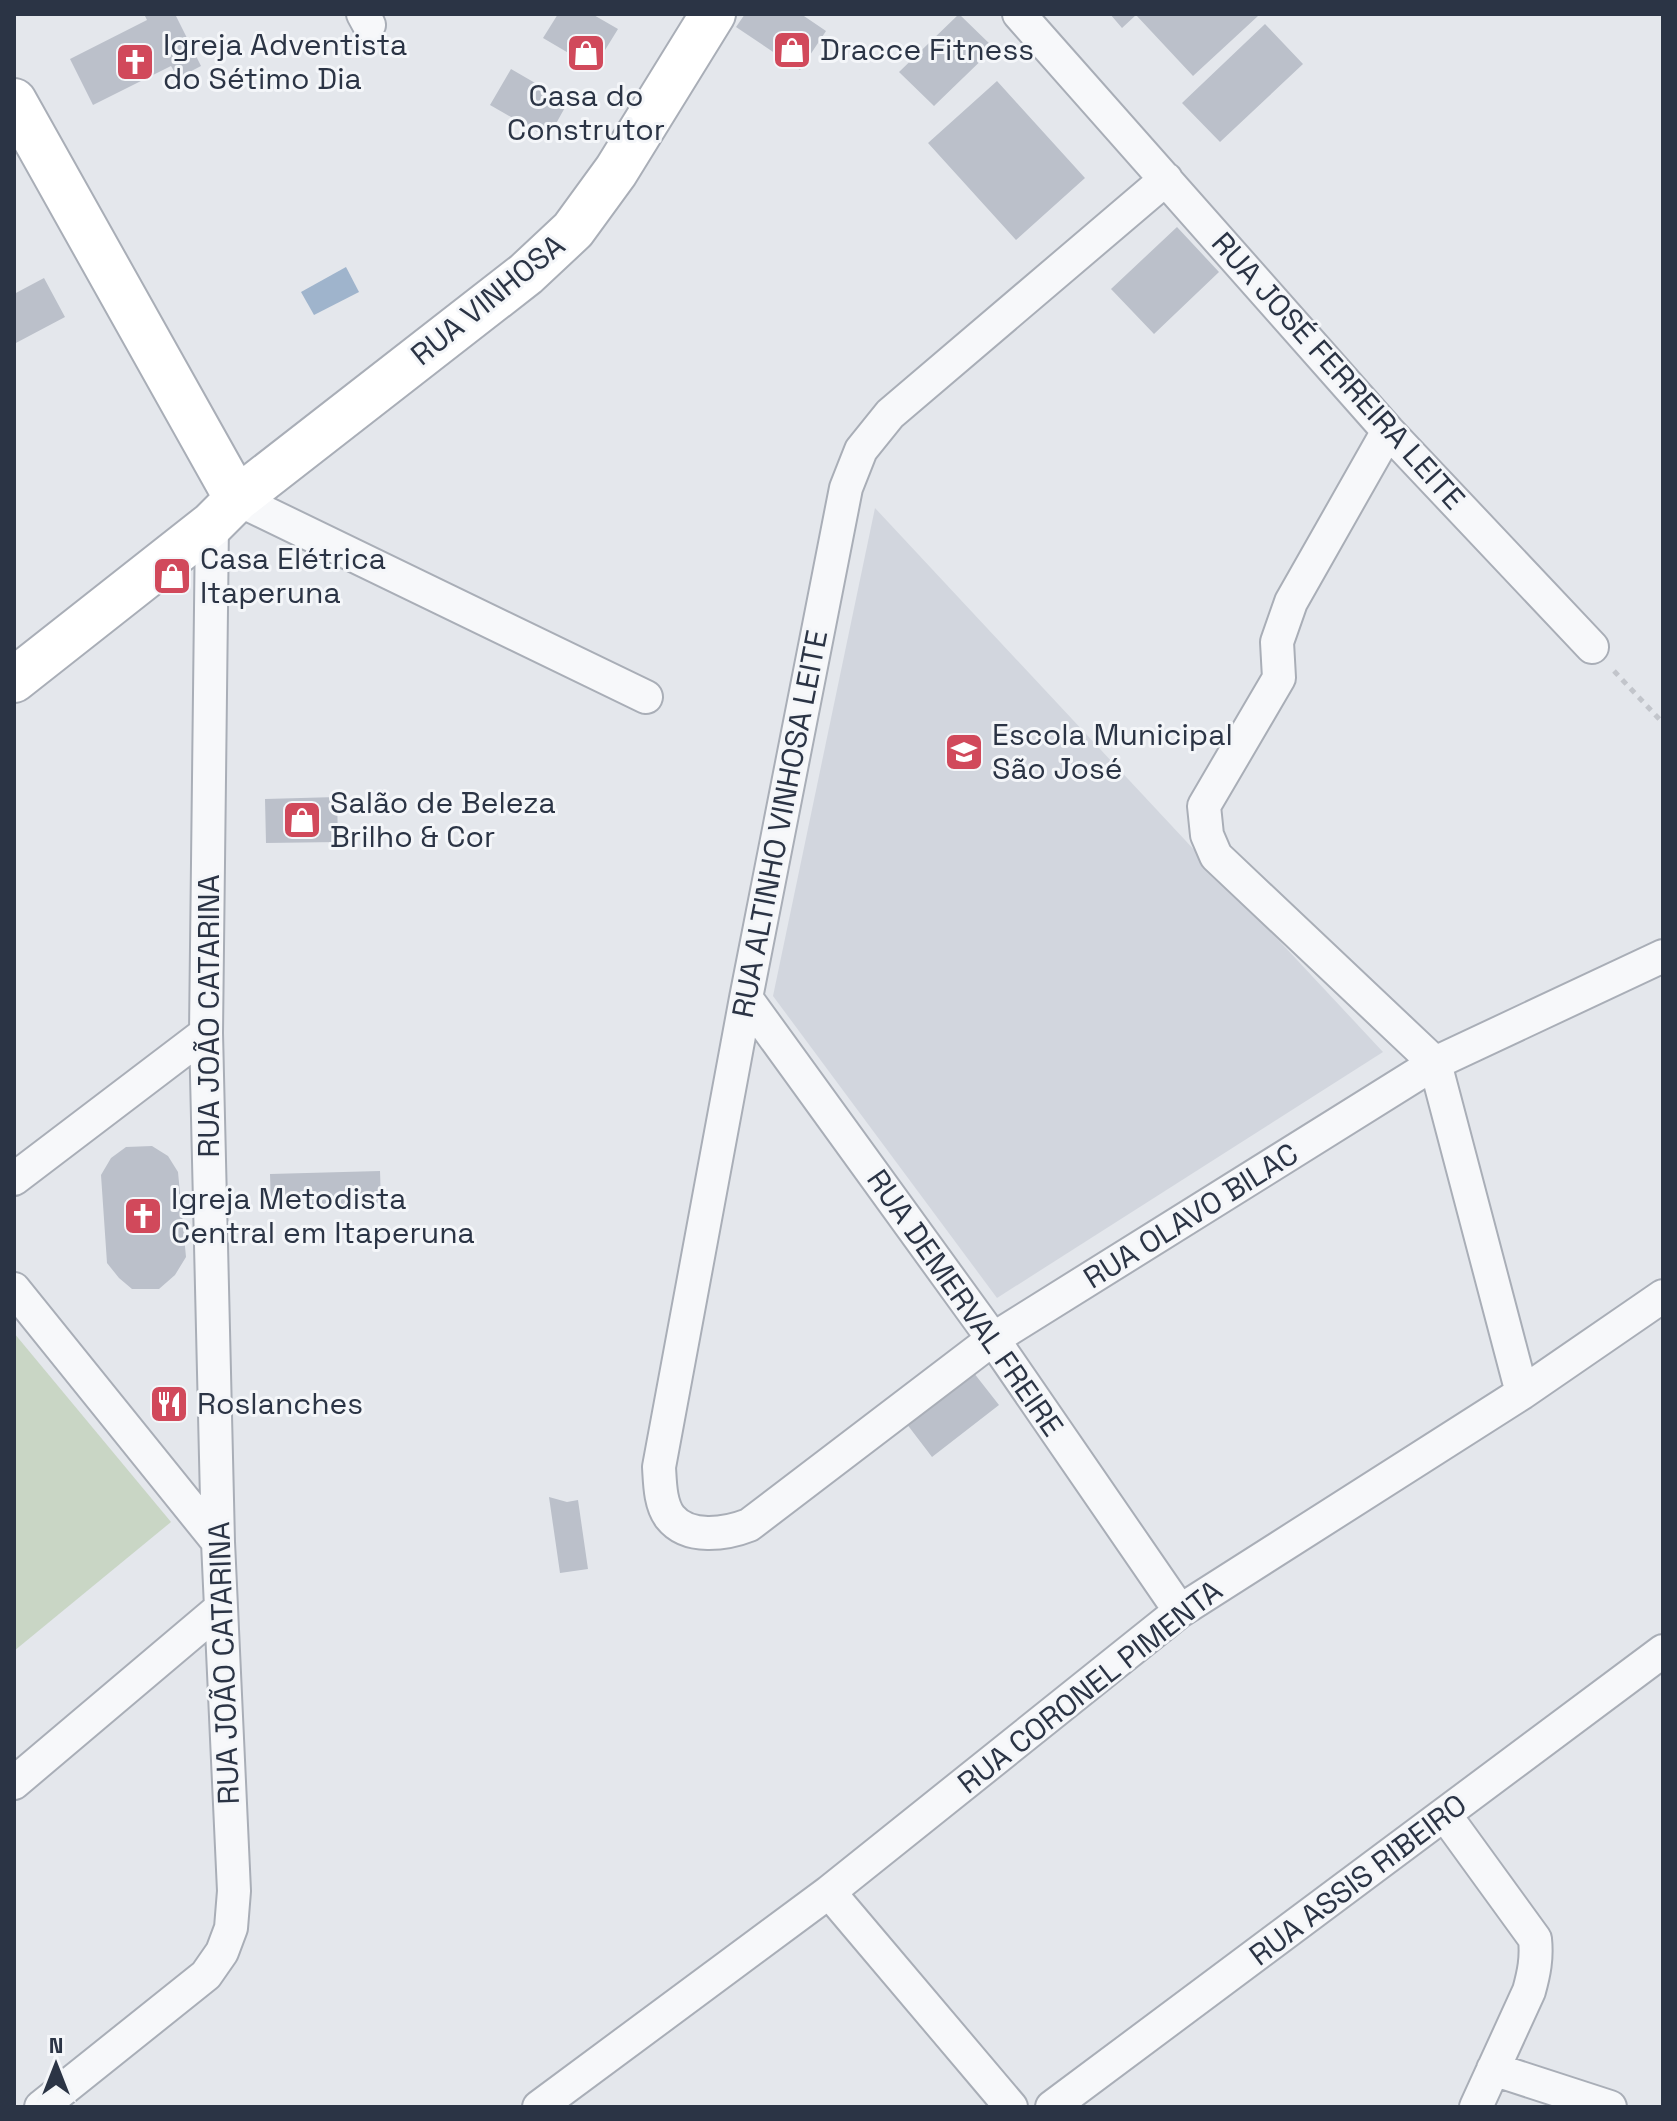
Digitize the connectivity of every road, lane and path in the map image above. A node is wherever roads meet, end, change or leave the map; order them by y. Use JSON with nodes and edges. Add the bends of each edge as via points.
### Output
{"nodes":[{"id":1,"x":713,"y":14,"type":"edge"},
{"id":2,"x":1019,"y":14,"type":"edge"},
{"id":3,"x":14,"y":101,"type":"edge"},
{"id":4,"x":1166,"y":179,"type":"junction"},
{"id":5,"x":1388,"y":431,"type":"junction"},
{"id":6,"x":225,"y":512,"type":"junction"},
{"id":7,"x":1592,"y":647,"type":"joint"},
{"id":8,"x":14,"y":680,"type":"edge"},
{"id":9,"x":646,"y":697,"type":"dead end"},
{"id":10,"x":1663,"y":723,"type":"edge"},
{"id":11,"x":1663,"y":956,"type":"edge"},
{"id":12,"x":746,"y":998,"type":"junction"},
{"id":13,"x":206,"y":1033,"type":"junction"},
{"id":14,"x":1435,"y":1063,"type":"junction"},
{"id":15,"x":14,"y":1179,"type":"edge"},
{"id":16,"x":14,"y":1289,"type":"edge"},
{"id":17,"x":1663,"y":1296,"type":"edge"},
{"id":18,"x":993,"y":1339,"type":"junction"},
{"id":19,"x":1522,"y":1393,"type":"junction"},
{"id":20,"x":749,"y":1525,"type":"joint"},
{"id":21,"x":218,"y":1542,"type":"junction"},
{"id":22,"x":221,"y":1608,"type":"junction"},
{"id":23,"x":1180,"y":1611,"type":"junction"},
{"id":24,"x":1663,"y":1651,"type":"edge"},
{"id":25,"x":14,"y":1783,"type":"edge"},
{"id":26,"x":1445,"y":1815,"type":"junction"},
{"id":27,"x":829,"y":1892,"type":"junction"},
{"id":28,"x":1493,"y":2069,"type":"junction"},
{"id":29,"x":41,"y":2107,"type":"edge"},
{"id":30,"x":539,"y":2107,"type":"edge"},
{"id":31,"x":1011,"y":2107,"type":"edge"},
{"id":32,"x":1052,"y":2107,"type":"edge"},
{"id":33,"x":1476,"y":2107,"type":"edge"},
{"id":34,"x":1610,"y":2107,"type":"edge"}],
"edges":[{"from":1,"to":6,"type":"main road","name":"RUA VINHOSA","via":[[573,230],[526,274]]},
{"from":2,"to":4,"type":"street","name":"RUA JOSÉ FERREIRA LEITE"},
{"from":3,"to":6,"type":"main road"},
{"from":4,"to":5,"type":"street","name":"RUA JOSÉ FERREIRA LEITE"},
{"from":4,"to":12,"type":"street","name":"RUA ALTINHO VINHOSA LEITE","via":[[890,414],[861,450],[846,488]]},
{"from":5,"to":7,"type":"street","name":"RUA JOSÉ FERREIRA LEITE"},
{"from":5,"to":14,"type":"street","via":[[1291,602],[1277,642],[1279,678],[1204,806],[1216,856]]},
{"from":6,"to":8,"type":"main road","name":"RUA VINHOSA"},
{"from":6,"to":9,"type":"street"},
{"from":6,"to":13,"type":"street","name":"RUA JOÃO CATARINA"},
{"from":7,"to":10,"type":"path"},
{"from":11,"to":14,"type":"street","name":"RUA OLAVO BILAC"},
{"from":12,"to":18,"type":"street","name":"RUA DEMERVAL FREIRE"},
{"from":12,"to":20,"type":"street","name":"RUA ALTINHO VINHOSA LEITE","via":[[659,1467],[661,1495],[670,1517],[686,1529],[732,1532]]},
{"from":13,"to":15,"type":"street"},
{"from":13,"to":21,"type":"street","name":"RUA JOÃO CATARINA"},
{"from":14,"to":18,"type":"street","name":"RUA OLAVO BILAC"},
{"from":14,"to":19,"type":"street"},
{"from":16,"to":21,"type":"street"},
{"from":17,"to":19,"type":"street","name":"RUA CORONEL PIMENTA"},
{"from":18,"to":20,"type":"street","name":"RUA OLAVO BILAC"},
{"from":18,"to":23,"type":"street","name":"RUA DEMERVAL FREIRE"},
{"from":19,"to":23,"type":"street","name":"RUA CORONEL PIMENTA"},
{"from":21,"to":22,"type":"street","name":"RUA JOÃO CATARINA"},
{"from":22,"to":25,"type":"street"},
{"from":22,"to":29,"type":"street","name":"RUA JOÃO CATARINA","via":[[234,1891],[231,1928],[206,1975]]},
{"from":23,"to":27,"type":"street","name":"RUA CORONEL PIMENTA"},
{"from":24,"to":26,"type":"street","name":"RUA ASSIS RIBEIRO"},
{"from":26,"to":28,"type":"street","via":[[1535,1939],[1529,1991]]},
{"from":26,"to":32,"type":"street","name":"RUA ASSIS RIBEIRO"},
{"from":27,"to":30,"type":"street","name":"RUA CORONEL PIMENTA"},
{"from":27,"to":31,"type":"street"},
{"from":28,"to":33,"type":"street"},
{"from":28,"to":34,"type":"street"}]}
